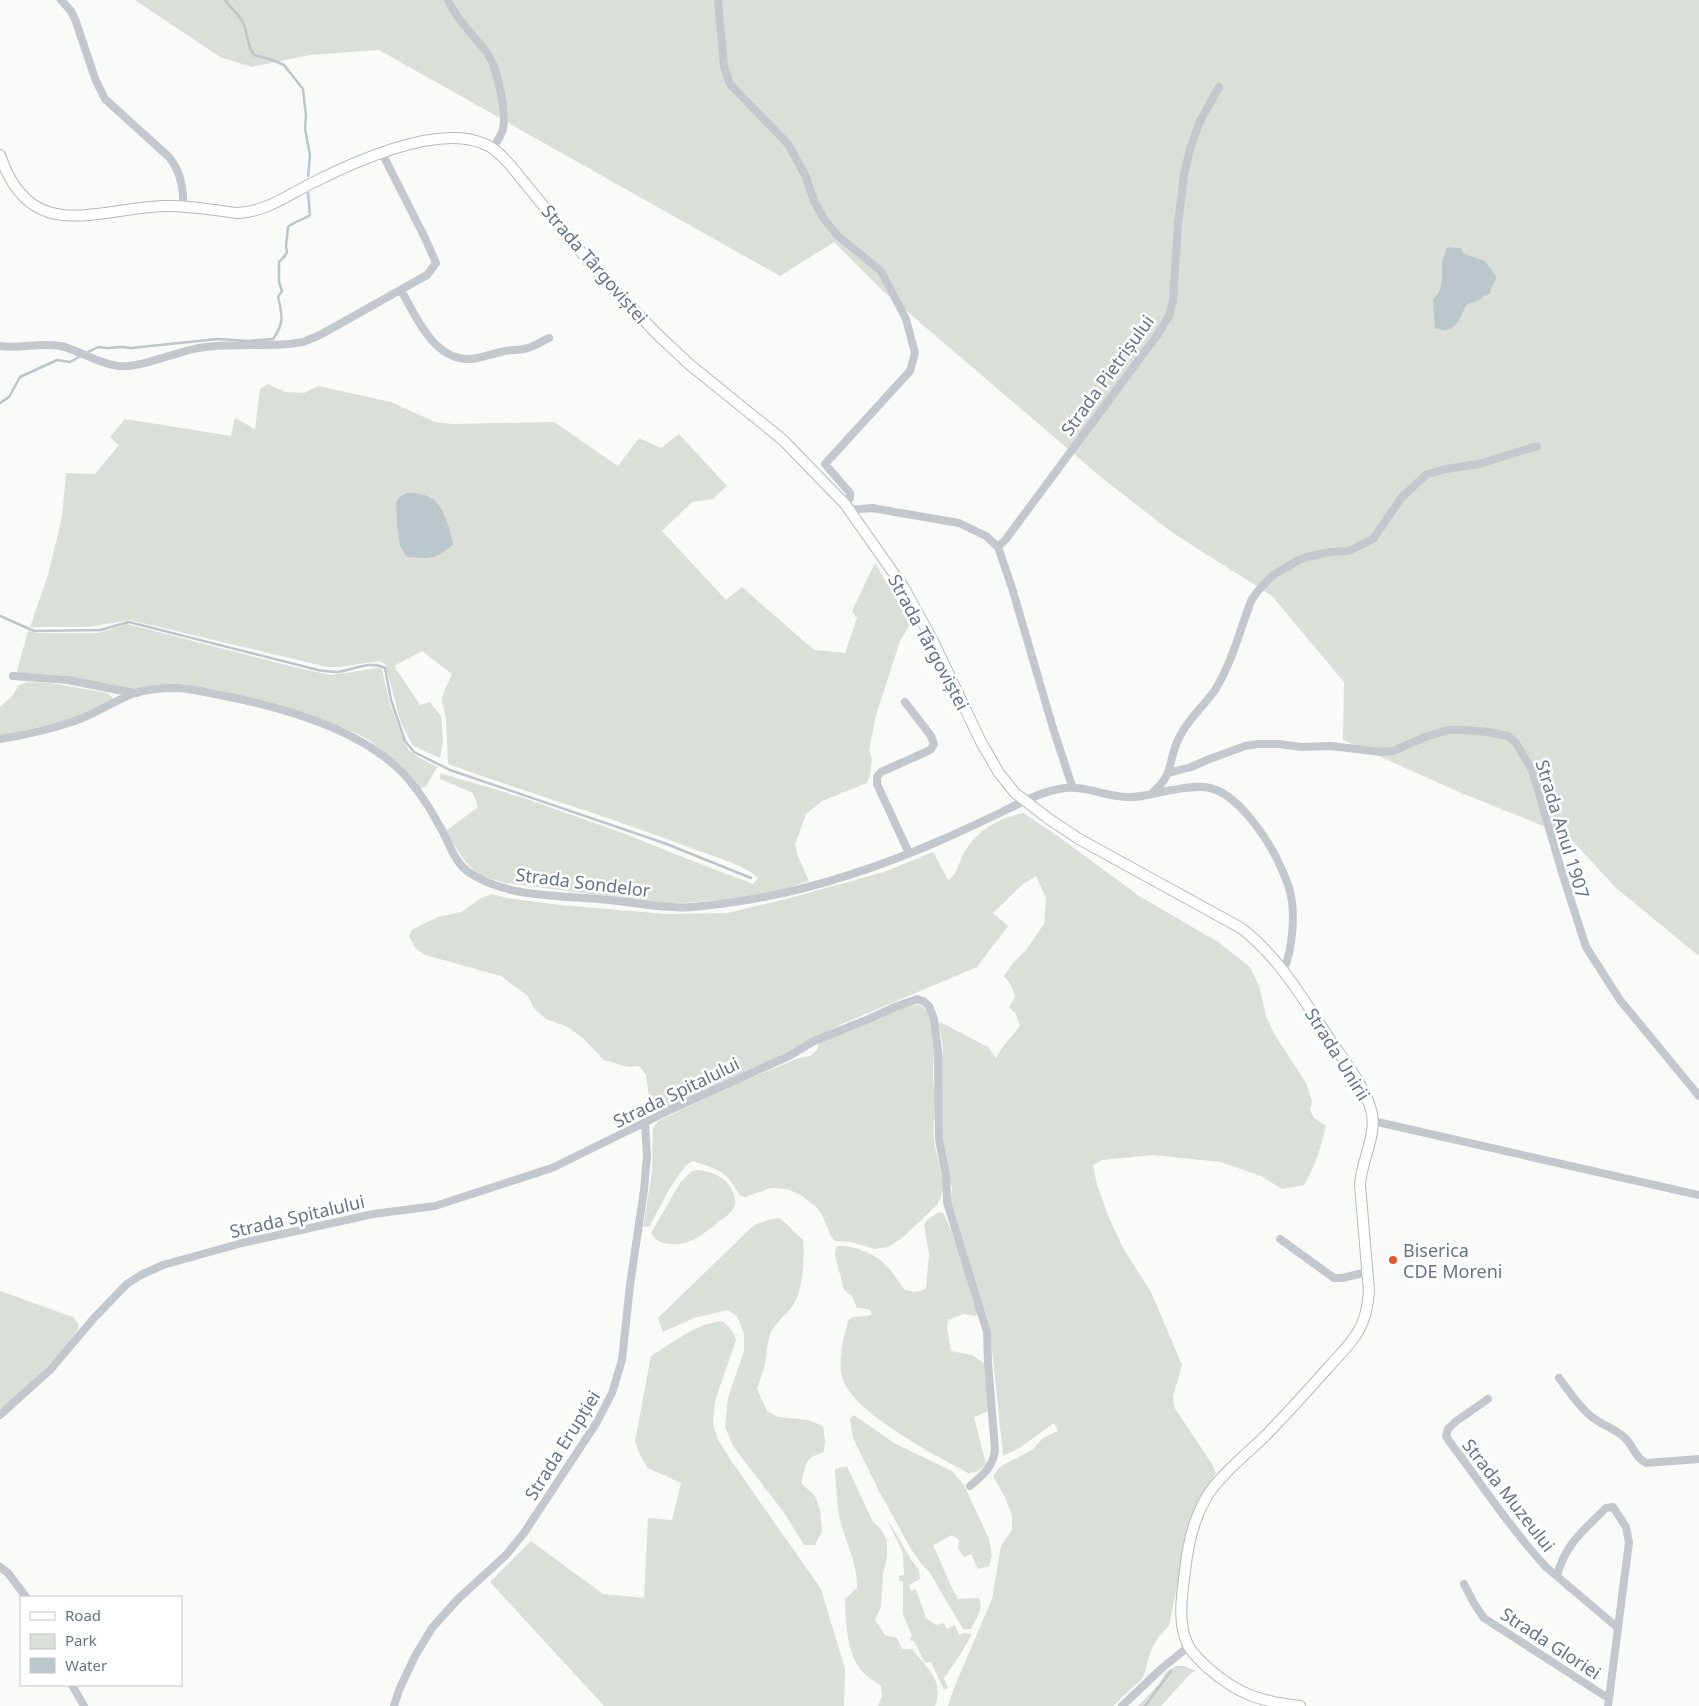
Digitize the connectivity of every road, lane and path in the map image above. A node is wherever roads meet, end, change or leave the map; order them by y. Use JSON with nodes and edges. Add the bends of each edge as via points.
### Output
{"nodes":[{"id":1,"x":61,"y":0,"type":"edge"},
{"id":2,"x":448,"y":0,"type":"edge"},
{"id":3,"x":718,"y":0,"type":"edge"},
{"id":4,"x":1219,"y":87,"type":"dead end"},
{"id":5,"x":493,"y":148,"type":"junction"},
{"id":6,"x":382,"y":153,"type":"junction"},
{"id":7,"x":0,"y":155,"type":"edge"},
{"id":8,"x":184,"y":207,"type":"junction"},
{"id":9,"x":401,"y":290,"type":"junction"},
{"id":10,"x":548,"y":338,"type":"dead end"},
{"id":11,"x":0,"y":346,"type":"edge"},
{"id":12,"x":1537,"y":446,"type":"dead end"},
{"id":13,"x":825,"y":464,"type":"junction"},
{"id":14,"x":817,"y":474,"type":"junction"},
{"id":15,"x":847,"y":507,"type":"junction"},
{"id":16,"x":998,"y":546,"type":"junction"},
{"id":17,"x":13,"y":676,"type":"dead end"},
{"id":18,"x":136,"y":692,"type":"junction"},
{"id":19,"x":905,"y":702,"type":"dead end"},
{"id":20,"x":0,"y":739,"type":"edge"},
{"id":21,"x":1168,"y":773,"type":"junction"},
{"id":22,"x":1072,"y":786,"type":"junction"},
{"id":23,"x":1152,"y":793,"type":"junction"},
{"id":24,"x":1024,"y":800,"type":"junction"},
{"id":25,"x":1049,"y":820,"type":"joint"},
{"id":26,"x":909,"y":854,"type":"junction"},
{"id":27,"x":1284,"y":971,"type":"junction"},
{"id":28,"x":1699,"y":1096,"type":"edge"},
{"id":29,"x":1373,"y":1121,"type":"junction"},
{"id":30,"x":645,"y":1123,"type":"junction"},
{"id":31,"x":1699,"y":1194,"type":"edge"},
{"id":32,"x":1280,"y":1239,"type":"dead end"},
{"id":33,"x":1367,"y":1272,"type":"junction"},
{"id":34,"x":1559,"y":1378,"type":"dead end"},
{"id":35,"x":1488,"y":1398,"type":"dead end"},
{"id":36,"x":0,"y":1415,"type":"edge"},
{"id":37,"x":1699,"y":1459,"type":"edge"},
{"id":38,"x":970,"y":1486,"type":"dead end"},
{"id":39,"x":0,"y":1567,"type":"edge"},
{"id":40,"x":1557,"y":1576,"type":"junction"},
{"id":41,"x":1464,"y":1584,"type":"dead end"},
{"id":42,"x":25,"y":1596,"type":"edge"},
{"id":43,"x":1618,"y":1628,"type":"junction"},
{"id":44,"x":1188,"y":1646,"type":"junction"},
{"id":45,"x":73,"y":1686,"type":"edge"},
{"id":46,"x":1608,"y":1702,"type":"edge"},
{"id":47,"x":1264,"y":1703,"type":"edge"},
{"id":48,"x":84,"y":1706,"type":"edge"},
{"id":49,"x":394,"y":1706,"type":"edge"},
{"id":50,"x":1122,"y":1706,"type":"edge"},
{"id":51,"x":1300,"y":1706,"type":"edge"}],
"edges":[{"from":1,"to":8,"type":"street","via":[[76,19],[105,99],[176,166]]},
{"from":2,"to":5,"type":"street","via":[[456,16],[496,67],[504,124]]},
{"from":3,"to":13,"type":"street","via":[[724,67],[730,84],[788,144],[824,219],[838,236],[881,271],[906,319],[915,353],[910,371]]},
{"from":4,"to":16,"type":"street","name":"Strada Pietrișului","via":[[1200,121],[1188,158],[1169,316]]},
{"from":5,"to":6,"type":"main road","name":"Strada Târgoviștei","via":[[473,140],[450,138],[423,141]]},
{"from":5,"to":14,"type":"main road","name":"Strada Târgoviștei","via":[[512,166],[594,268],[651,328],[689,364],[783,440]]},
{"from":6,"to":8,"type":"main road","name":"Strada Târgoviștei","via":[[256,210],[237,212]]},
{"from":6,"to":9,"type":"street","via":[[436,263],[427,275]]},
{"from":7,"to":8,"type":"main road","name":"Strada Târgoviștei","via":[[9,178],[22,196],[32,205],[60,216],[85,216],[145,207]]},
{"from":9,"to":10,"type":"street","via":[[421,326],[437,346],[452,356],[484,357],[529,348]]},
{"from":9,"to":11,"type":"street","via":[[320,335],[289,344],[205,347],[137,365],[120,366],[61,346]]},
{"from":12,"to":21,"type":"street","via":[[1479,464],[1427,474],[1402,496],[1373,539],[1349,550],[1307,557],[1273,575],[1251,601],[1215,690],[1180,734]]},
{"from":13,"to":14,"type":"street"},
{"from":13,"to":15,"type":"street","via":[[850,493]]},
{"from":14,"to":15,"type":"main road","name":"Strada Târgoviștei"},
{"from":15,"to":16,"type":"street","via":[[872,508],[959,523],[986,536]]},
{"from":15,"to":24,"type":"main road","name":"Strada Târgoviștei","via":[[904,588],[994,764]]},
{"from":16,"to":22,"type":"street"},
{"from":17,"to":18,"type":"street","via":[[68,680]]},
{"from":18,"to":20,"type":"street","name":"Strada Sondelor","via":[[76,720]]},
{"from":18,"to":26,"type":"street","name":"Strada Sondelor","via":[[179,688],[280,708],[367,744],[407,778],[462,866],[497,886],[530,894],[689,908],[759,898],[809,886]]},
{"from":19,"to":26,"type":"street","via":[[934,744],[926,752],[881,772],[877,784]]},
{"from":21,"to":23,"type":"street","via":[[1163,784]]},
{"from":21,"to":28,"type":"street","name":"Strada Anul 1907","via":[[1258,744],[1330,746],[1381,752],[1448,730],[1508,736],[1532,770],[1586,946],[1620,1000]]},
{"from":22,"to":23,"type":"street","via":[[1121,797]]},
{"from":22,"to":24,"type":"street"},
{"from":23,"to":27,"type":"street","via":[[1197,787],[1226,793],[1268,840],[1291,891],[1292,937]]},
{"from":24,"to":25,"type":"main road","name":"Strada Târgoviștei"},
{"from":24,"to":26,"type":"street","name":"Strada Sondelor"},
{"from":25,"to":27,"type":"main road","name":"Strada Unirii","via":[[1241,928],[1266,949]]},
{"from":27,"to":29,"type":"main road","name":"Strada Unirii","via":[[1349,1067],[1369,1105]]},
{"from":29,"to":31,"type":"street","name":"Strada Unirii"},
{"from":29,"to":33,"type":"main road","via":[[1360,1175]]},
{"from":30,"to":36,"type":"street","name":"Strada Spitalului","via":[[552,1168],[435,1206],[373,1214],[242,1243],[191,1256],[141,1274],[94,1318],[51,1370]]},
{"from":30,"to":38,"type":"street","name":"Strada Spitalului","via":[[789,1056],[814,1041],[895,1006],[917,999],[929,1006],[937,1032],[938,1124],[947,1202],[987,1332],[995,1450],[988,1471]]},
{"from":30,"to":49,"type":"street","name":"Strada Erupției","via":[[644,1190],[622,1360],[612,1393],[597,1422],[524,1533],[432,1628],[415,1656]]},
{"from":32,"to":33,"type":"street","via":[[1334,1278]]},
{"from":33,"to":44,"type":"main road","via":[[1366,1315],[1354,1338],[1279,1422],[1221,1478],[1204,1502],[1186,1560],[1182,1591],[1182,1621]]},
{"from":34,"to":37,"type":"street","via":[[1590,1416],[1626,1439],[1636,1456],[1646,1463]]},
{"from":35,"to":40,"type":"street","name":"Strada Muzeului","via":[[1455,1422],[1446,1436],[1520,1537]]},
{"from":39,"to":42,"type":"street"},
{"from":40,"to":43,"type":"street","name":"Strada Muzeului"},
{"from":40,"to":43,"type":"street","via":[[1560,1563],[1574,1539],[1606,1508],[1613,1507],[1626,1528],[1629,1542]]},
{"from":41,"to":46,"type":"street","name":"Strada Gloriei","via":[[1484,1618]]},
{"from":43,"to":46,"type":"street"},
{"from":44,"to":47,"type":"main road","via":[[1225,1682]]},
{"from":44,"to":50,"type":"street"},
{"from":45,"to":48,"type":"street"},
{"from":47,"to":51,"type":"main road"}]}
